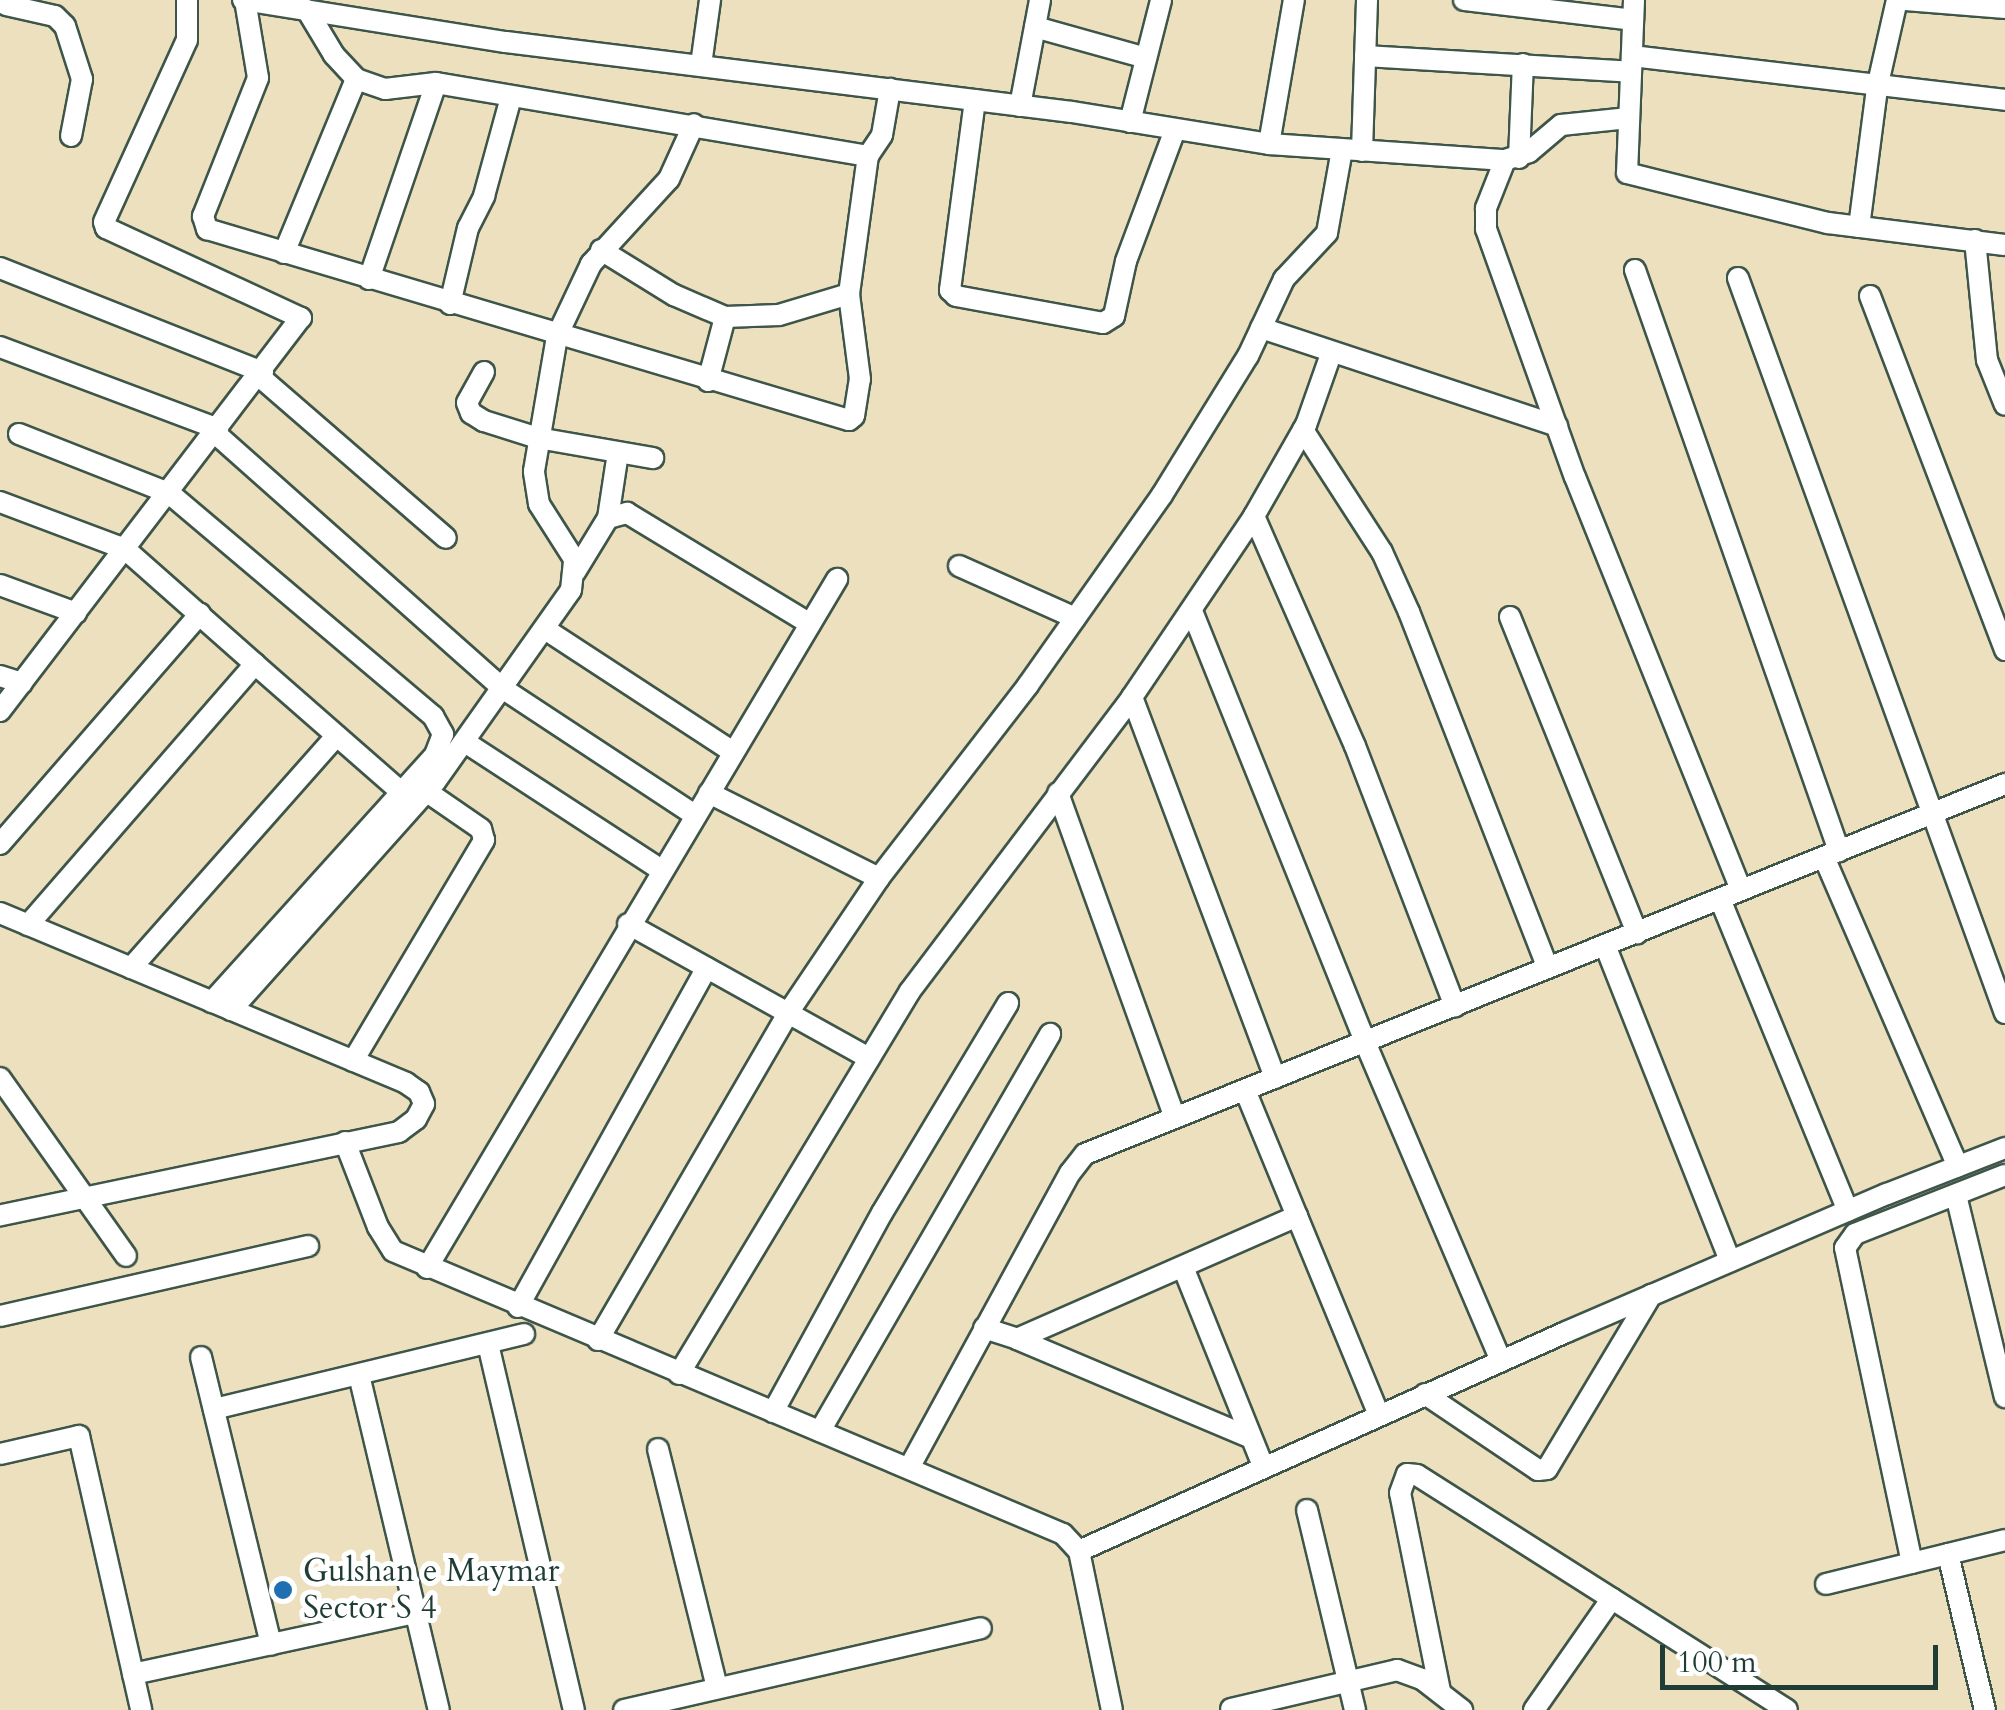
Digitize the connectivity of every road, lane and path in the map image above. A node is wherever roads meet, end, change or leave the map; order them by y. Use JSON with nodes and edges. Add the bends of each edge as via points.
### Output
{"nodes":[{"id":1,"x":187,"y":0,"type":"edge"},
{"id":2,"x":244,"y":0,"type":"edge"},
{"id":3,"x":710,"y":0,"type":"edge"},
{"id":4,"x":1040,"y":0,"type":"edge"},
{"id":5,"x":1161,"y":0,"type":"edge"},
{"id":6,"x":1294,"y":0,"type":"edge"},
{"id":7,"x":1368,"y":0,"type":"edge"},
{"id":8,"x":1464,"y":0,"type":"edge"},
{"id":9,"x":1897,"y":0,"type":"edge"},
{"id":10,"x":1906,"y":0,"type":"edge"},
{"id":11,"x":7,"y":2,"type":"edge"},
{"id":12,"x":2005,"y":8,"type":"edge"},
{"id":13,"x":307,"y":10,"type":"junction"},
{"id":14,"x":1634,"y":10,"type":"edge"},
{"id":15,"x":0,"y":27,"type":"edge"},
{"id":16,"x":1035,"y":27,"type":"junction"},
{"id":17,"x":1365,"y":56,"type":"junction"},
{"id":18,"x":1146,"y":58,"type":"junction"},
{"id":19,"x":1524,"y":64,"type":"junction"},
{"id":20,"x":1631,"y":64,"type":"junction"},
{"id":21,"x":701,"y":65,"type":"junction"},
{"id":22,"x":356,"y":79,"type":"junction"},
{"id":23,"x":436,"y":84,"type":"junction"},
{"id":24,"x":1878,"y":88,"type":"junction"},
{"id":25,"x":890,"y":90,"type":"junction"},
{"id":26,"x":510,"y":96,"type":"junction"},
{"id":27,"x":975,"y":100,"type":"junction"},
{"id":28,"x":2005,"y":100,"type":"edge"},
{"id":29,"x":1020,"y":106,"type":"junction"},
{"id":30,"x":1629,"y":118,"type":"junction"},
{"id":31,"x":1130,"y":122,"type":"junction"},
{"id":32,"x":694,"y":124,"type":"junction"},
{"id":33,"x":1175,"y":130,"type":"junction"},
{"id":34,"x":71,"y":136,"type":"dead end"},
{"id":35,"x":1268,"y":144,"type":"junction"},
{"id":36,"x":1352,"y":150,"type":"junction"},
{"id":37,"x":868,"y":156,"type":"junction"},
{"id":38,"x":1512,"y":159,"type":"junction"},
{"id":39,"x":1859,"y":227,"type":"junction"},
{"id":40,"x":1975,"y":240,"type":"junction"},
{"id":41,"x":2005,"y":245,"type":"edge"},
{"id":42,"x":602,"y":250,"type":"junction"},
{"id":43,"x":284,"y":253,"type":"junction"},
{"id":44,"x":0,"y":268,"type":"edge"},
{"id":45,"x":1634,"y":270,"type":"dead end"},
{"id":46,"x":1738,"y":278,"type":"dead end"},
{"id":47,"x":370,"y":279,"type":"junction"},
{"id":48,"x":848,"y":294,"type":"junction"},
{"id":49,"x":1870,"y":296,"type":"dead end"},
{"id":50,"x":450,"y":304,"type":"junction"},
{"id":51,"x":725,"y":318,"type":"junction"},
{"id":52,"x":1261,"y":328,"type":"junction"},
{"id":53,"x":556,"y":336,"type":"junction"},
{"id":54,"x":0,"y":347,"type":"edge"},
{"id":55,"x":1332,"y":354,"type":"junction"},
{"id":56,"x":484,"y":372,"type":"dead end"},
{"id":57,"x":261,"y":374,"type":"junction"},
{"id":58,"x":708,"y":381,"type":"junction"},
{"id":59,"x":2005,"y":404,"type":"edge"},
{"id":60,"x":1557,"y":426,"type":"junction"},
{"id":61,"x":1303,"y":430,"type":"junction"},
{"id":62,"x":217,"y":431,"type":"junction"},
{"id":63,"x":19,"y":434,"type":"dead end"},
{"id":64,"x":538,"y":438,"type":"junction"},
{"id":65,"x":618,"y":453,"type":"junction"},
{"id":66,"x":653,"y":458,"type":"dead end"},
{"id":67,"x":169,"y":493,"type":"junction"},
{"id":68,"x":0,"y":502,"type":"edge"},
{"id":69,"x":1254,"y":516,"type":"junction"},
{"id":70,"x":608,"y":518,"type":"junction"},
{"id":71,"x":446,"y":538,"type":"dead end"},
{"id":72,"x":125,"y":549,"type":"junction"},
{"id":73,"x":959,"y":566,"type":"dead end"},
{"id":74,"x":576,"y":572,"type":"junction"},
{"id":75,"x":837,"y":578,"type":"dead end"},
{"id":76,"x":0,"y":585,"type":"edge"},
{"id":77,"x":1192,"y":611,"type":"junction"},
{"id":78,"x":76,"y":613,"type":"junction"},
{"id":79,"x":200,"y":614,"type":"junction"},
{"id":80,"x":1075,"y":618,"type":"junction"},
{"id":81,"x":1510,"y":618,"type":"dead end"},
{"id":82,"x":810,"y":624,"type":"junction"},
{"id":83,"x":546,"y":629,"type":"junction"},
{"id":84,"x":2005,"y":650,"type":"edge"},
{"id":85,"x":256,"y":664,"type":"junction"},
{"id":86,"x":0,"y":676,"type":"edge"},
{"id":87,"x":22,"y":684,"type":"junction"},
{"id":88,"x":502,"y":688,"type":"junction"},
{"id":89,"x":1132,"y":697,"type":"junction"},
{"id":90,"x":0,"y":711,"type":"edge"},
{"id":91,"x":336,"y":736,"type":"junction"},
{"id":92,"x":465,"y":742,"type":"junction"},
{"id":93,"x":733,"y":752,"type":"junction"},
{"id":94,"x":2005,"y":784,"type":"edge"},
{"id":95,"x":400,"y":792,"type":"junction"},
{"id":96,"x":426,"y":792,"type":"junction"},
{"id":97,"x":1058,"y":792,"type":"junction"},
{"id":98,"x":710,"y":793,"type":"junction"},
{"id":99,"x":1930,"y":814,"type":"junction"},
{"id":100,"x":696,"y":816,"type":"junction"},
{"id":101,"x":0,"y":844,"type":"edge"},
{"id":102,"x":1832,"y":854,"type":"junction"},
{"id":103,"x":660,"y":870,"type":"junction"},
{"id":104,"x":879,"y":878,"type":"junction"},
{"id":105,"x":1742,"y":890,"type":"junction"},
{"id":106,"x":1720,"y":899,"type":"junction"},
{"id":107,"x":0,"y":913,"type":"edge"},
{"id":108,"x":628,"y":924,"type":"junction"},
{"id":109,"x":28,"y":925,"type":"junction"},
{"id":110,"x":1637,"y":932,"type":"junction"},
{"id":111,"x":1605,"y":945,"type":"junction"},
{"id":112,"x":131,"y":968,"type":"junction"},
{"id":113,"x":707,"y":968,"type":"junction"},
{"id":114,"x":1548,"y":968,"type":"junction"},
{"id":115,"x":1008,"y":1003,"type":"dead end"},
{"id":116,"x":221,"y":1006,"type":"junction"},
{"id":117,"x":1455,"y":1006,"type":"junction"},
{"id":118,"x":2005,"y":1012,"type":"edge"},
{"id":119,"x":788,"y":1013,"type":"junction"},
{"id":120,"x":1050,"y":1034,"type":"dead end"},
{"id":121,"x":1365,"y":1042,"type":"junction"},
{"id":122,"x":869,"y":1058,"type":"junction"},
{"id":123,"x":353,"y":1061,"type":"junction"},
{"id":124,"x":0,"y":1078,"type":"edge"},
{"id":125,"x":1276,"y":1078,"type":"junction"},
{"id":126,"x":1245,"y":1090,"type":"junction"},
{"id":127,"x":1175,"y":1118,"type":"junction"},
{"id":128,"x":345,"y":1142,"type":"junction"},
{"id":129,"x":2005,"y":1148,"type":"edge"},
{"id":130,"x":1958,"y":1166,"type":"junction"},
{"id":131,"x":2005,"y":1174,"type":"edge"},
{"id":132,"x":1956,"y":1195,"type":"junction"},
{"id":133,"x":83,"y":1196,"type":"junction"},
{"id":134,"x":1848,"y":1211,"type":"junction"},
{"id":135,"x":0,"y":1215,"type":"edge"},
{"id":136,"x":1298,"y":1216,"type":"junction"},
{"id":137,"x":308,"y":1246,"type":"dead end"},
{"id":138,"x":126,"y":1256,"type":"dead end"},
{"id":139,"x":1730,"y":1261,"type":"junction"},
{"id":140,"x":427,"y":1268,"type":"junction"},
{"id":141,"x":1183,"y":1268,"type":"junction"},
{"id":142,"x":2005,"y":1288,"type":"edge"},
{"id":143,"x":1983,"y":1293,"type":"junction"},
{"id":144,"x":1652,"y":1296,"type":"junction"},
{"id":145,"x":518,"y":1307,"type":"junction"},
{"id":146,"x":0,"y":1316,"type":"edge"},
{"id":147,"x":984,"y":1328,"type":"junction"},
{"id":148,"x":524,"y":1334,"type":"dead end"},
{"id":149,"x":1018,"y":1339,"type":"junction"},
{"id":150,"x":598,"y":1340,"type":"junction"},
{"id":151,"x":488,"y":1344,"type":"junction"},
{"id":152,"x":201,"y":1356,"type":"dead end"},
{"id":153,"x":1500,"y":1361,"type":"junction"},
{"id":154,"x":679,"y":1374,"type":"junction"},
{"id":155,"x":359,"y":1375,"type":"junction"},
{"id":156,"x":1426,"y":1394,"type":"junction"},
{"id":157,"x":2005,"y":1397,"type":"edge"},
{"id":158,"x":214,"y":1409,"type":"junction"},
{"id":159,"x":773,"y":1412,"type":"junction"},
{"id":160,"x":1380,"y":1415,"type":"junction"},
{"id":161,"x":820,"y":1431,"type":"junction"},
{"id":162,"x":1251,"y":1438,"type":"junction"},
{"id":163,"x":658,"y":1449,"type":"dead end"},
{"id":164,"x":0,"y":1454,"type":"edge"},
{"id":165,"x":1262,"y":1466,"type":"junction"},
{"id":166,"x":909,"y":1468,"type":"junction"},
{"id":167,"x":1306,"y":1510,"type":"dead end"},
{"id":168,"x":2005,"y":1540,"type":"edge"},
{"id":169,"x":1079,"y":1551,"type":"junction"},
{"id":170,"x":1948,"y":1554,"type":"junction"},
{"id":171,"x":1912,"y":1563,"type":"junction"},
{"id":172,"x":1826,"y":1584,"type":"dead end"},
{"id":173,"x":1612,"y":1598,"type":"junction"},
{"id":174,"x":416,"y":1614,"type":"junction"},
{"id":175,"x":982,"y":1628,"type":"dead end"},
{"id":176,"x":271,"y":1644,"type":"junction"},
{"id":177,"x":134,"y":1674,"type":"junction"},
{"id":178,"x":1348,"y":1679,"type":"junction"},
{"id":179,"x":717,"y":1688,"type":"junction"},
{"id":180,"x":1449,"y":1703,"type":"edge"},
{"id":181,"x":1776,"y":1707,"type":"edge"},
{"id":182,"x":1231,"y":1709,"type":"edge"},
{"id":183,"x":141,"y":1710,"type":"edge"},
{"id":184,"x":439,"y":1710,"type":"edge"},
{"id":185,"x":574,"y":1710,"type":"edge"},
{"id":186,"x":624,"y":1710,"type":"edge"},
{"id":187,"x":1112,"y":1710,"type":"edge"},
{"id":188,"x":1354,"y":1710,"type":"edge"},
{"id":189,"x":1534,"y":1710,"type":"edge"},
{"id":190,"x":1985,"y":1710,"type":"edge"}],
"edges":[{"from":1,"to":57,"type":"street","via":[[187,40],[104,222],[110,233],[300,315]]},
{"from":2,"to":13,"type":"street"},
{"from":2,"to":43,"type":"street","via":[[258,78],[203,224]]},
{"from":3,"to":21,"type":"street"},
{"from":4,"to":16,"type":"street"},
{"from":5,"to":18,"type":"street"},
{"from":6,"to":35,"type":"street"},
{"from":7,"to":17,"type":"street"},
{"from":8,"to":14,"type":"street"},
{"from":9,"to":24,"type":"street"},
{"from":10,"to":12,"type":"street"},
{"from":11,"to":15,"type":"street"},
{"from":11,"to":34,"type":"street","via":[[55,16],[64,26],[82,79]]},
{"from":13,"to":21,"type":"street"},
{"from":13,"to":22,"type":"street"},
{"from":14,"to":20,"type":"street"},
{"from":16,"to":18,"type":"street"},
{"from":16,"to":29,"type":"street"},
{"from":17,"to":19,"type":"street"},
{"from":17,"to":36,"type":"street"},
{"from":18,"to":31,"type":"street"},
{"from":19,"to":20,"type":"street"},
{"from":19,"to":38,"type":"street"},
{"from":20,"to":24,"type":"street"},
{"from":20,"to":30,"type":"street"},
{"from":21,"to":25,"type":"street"},
{"from":22,"to":23,"type":"street","via":[[394,90]]},
{"from":22,"to":43,"type":"street"},
{"from":23,"to":26,"type":"street"},
{"from":23,"to":47,"type":"street"},
{"from":24,"to":28,"type":"street"},
{"from":24,"to":39,"type":"street"},
{"from":25,"to":27,"type":"street"},
{"from":25,"to":37,"type":"street","via":[[882,135]]},
{"from":26,"to":32,"type":"street"},
{"from":26,"to":50,"type":"street"},
{"from":27,"to":29,"type":"street"},
{"from":27,"to":33,"type":"street","via":[[950,290],[1103,323],[1114,316],[1126,261]]},
{"from":29,"to":31,"type":"street"},
{"from":30,"to":38,"type":"street","via":[[1561,125]]},
{"from":30,"to":39,"type":"street","via":[[1626,173]]},
{"from":31,"to":33,"type":"street"},
{"from":32,"to":37,"type":"street"},
{"from":32,"to":42,"type":"street","via":[[669,179]]},
{"from":33,"to":35,"type":"street"},
{"from":35,"to":36,"type":"street"},
{"from":36,"to":38,"type":"street"},
{"from":36,"to":52,"type":"street","via":[[1327,232],[1284,279]]},
{"from":37,"to":48,"type":"street"},
{"from":38,"to":60,"type":"street","via":[[1486,208],[1486,229]]},
{"from":39,"to":40,"type":"street"},
{"from":40,"to":41,"type":"street"},
{"from":40,"to":59,"type":"street","via":[[1987,360]]},
{"from":42,"to":51,"type":"street"},
{"from":42,"to":53,"type":"street"},
{"from":43,"to":47,"type":"street"},
{"from":44,"to":57,"type":"street"},
{"from":45,"to":102,"type":"street"},
{"from":46,"to":99,"type":"street"},
{"from":47,"to":50,"type":"street"},
{"from":48,"to":51,"type":"street","via":[[780,315]]},
{"from":48,"to":58,"type":"street","via":[[860,379],[852,419]]},
{"from":49,"to":84,"type":"street"},
{"from":50,"to":53,"type":"street"},
{"from":51,"to":58,"type":"street"},
{"from":52,"to":55,"type":"street"},
{"from":52,"to":80,"type":"street","via":[[1162,495]]},
{"from":53,"to":58,"type":"street"},
{"from":53,"to":64,"type":"street"},
{"from":54,"to":62,"type":"street"},
{"from":55,"to":60,"type":"street"},
{"from":55,"to":61,"type":"street"},
{"from":56,"to":64,"type":"street","via":[[469,398],[471,413]]},
{"from":57,"to":62,"type":"street"},
{"from":57,"to":71,"type":"street"},
{"from":60,"to":105,"type":"street"},
{"from":61,"to":69,"type":"street"},
{"from":61,"to":114,"type":"street","via":[[1382,552],[1410,612]]},
{"from":62,"to":67,"type":"street"},
{"from":62,"to":88,"type":"street"},
{"from":63,"to":67,"type":"street"},
{"from":64,"to":65,"type":"street"},
{"from":64,"to":74,"type":"street","via":[[539,504],[568,546]]},
{"from":65,"to":66,"type":"street"},
{"from":65,"to":70,"type":"street"},
{"from":67,"to":72,"type":"street"},
{"from":67,"to":95,"type":"street","via":[[433,716],[443,734],[434,755]]},
{"from":68,"to":72,"type":"street"},
{"from":69,"to":77,"type":"street"},
{"from":69,"to":117,"type":"street","via":[[1356,746]]},
{"from":70,"to":74,"type":"street"},
{"from":70,"to":82,"type":"street","via":[[635,516]]},
{"from":72,"to":78,"type":"street"},
{"from":72,"to":79,"type":"street"},
{"from":73,"to":80,"type":"street"},
{"from":74,"to":83,"type":"street"},
{"from":75,"to":82,"type":"street"},
{"from":76,"to":78,"type":"street"},
{"from":77,"to":89,"type":"street"},
{"from":77,"to":121,"type":"street"},
{"from":78,"to":87,"type":"street"},
{"from":79,"to":85,"type":"street"},
{"from":79,"to":101,"type":"street"},
{"from":80,"to":104,"type":"street"},
{"from":81,"to":110,"type":"street"},
{"from":82,"to":93,"type":"street"},
{"from":83,"to":88,"type":"street"},
{"from":83,"to":93,"type":"street"},
{"from":85,"to":91,"type":"street"},
{"from":85,"to":109,"type":"street"},
{"from":86,"to":87,"type":"street"},
{"from":87,"to":90,"type":"street"},
{"from":88,"to":92,"type":"street"},
{"from":88,"to":100,"type":"street"},
{"from":89,"to":97,"type":"street"},
{"from":89,"to":125,"type":"street"},
{"from":91,"to":95,"type":"street"},
{"from":91,"to":112,"type":"street"},
{"from":92,"to":96,"type":"street"},
{"from":92,"to":103,"type":"street"},
{"from":93,"to":98,"type":"street"},
{"from":94,"to":99,"type":"street"},
{"from":95,"to":116,"type":"street"},
{"from":96,"to":116,"type":"street"},
{"from":96,"to":123,"type":"street","via":[[481,829],[484,840]]},
{"from":97,"to":122,"type":"street","via":[[910,991]]},
{"from":97,"to":127,"type":"street"},
{"from":98,"to":100,"type":"street"},
{"from":98,"to":104,"type":"street"},
{"from":99,"to":102,"type":"street"},
{"from":99,"to":118,"type":"street"},
{"from":100,"to":103,"type":"street"},
{"from":102,"to":105,"type":"street"},
{"from":102,"to":130,"type":"street"},
{"from":103,"to":108,"type":"street"},
{"from":104,"to":119,"type":"street"},
{"from":105,"to":106,"type":"street"},
{"from":106,"to":110,"type":"street"},
{"from":106,"to":134,"type":"street"},
{"from":107,"to":109,"type":"street"},
{"from":108,"to":113,"type":"street"},
{"from":108,"to":140,"type":"street"},
{"from":109,"to":112,"type":"street"},
{"from":110,"to":111,"type":"street"},
{"from":111,"to":114,"type":"street"},
{"from":111,"to":139,"type":"street"},
{"from":112,"to":116,"type":"street"},
{"from":113,"to":119,"type":"street"},
{"from":113,"to":145,"type":"street"},
{"from":114,"to":117,"type":"street"},
{"from":115,"to":159,"type":"street","via":[[882,1212]]},
{"from":116,"to":123,"type":"street"},
{"from":117,"to":121,"type":"street"},
{"from":119,"to":122,"type":"street"},
{"from":119,"to":150,"type":"street"},
{"from":120,"to":161,"type":"street"},
{"from":121,"to":125,"type":"street"},
{"from":121,"to":153,"type":"street"},
{"from":122,"to":154,"type":"street"},
{"from":123,"to":128,"type":"street","via":[[406,1083],[424,1104],[398,1132]]},
{"from":124,"to":133,"type":"street"},
{"from":125,"to":126,"type":"street"},
{"from":126,"to":127,"type":"street"},
{"from":126,"to":136,"type":"street"},
{"from":127,"to":147,"type":"street","via":[[1085,1154]]},
{"from":128,"to":133,"type":"street"},
{"from":128,"to":140,"type":"street","via":[[393,1252]]},
{"from":129,"to":130,"type":"street"},
{"from":130,"to":134,"type":"street"},
{"from":131,"to":132,"type":"street"},
{"from":132,"to":143,"type":"street"},
{"from":132,"to":171,"type":"street","via":[[1855,1234],[1845,1248]]},
{"from":133,"to":135,"type":"street"},
{"from":133,"to":138,"type":"street"},
{"from":134,"to":139,"type":"street"},
{"from":136,"to":141,"type":"street"},
{"from":136,"to":160,"type":"street"},
{"from":137,"to":146,"type":"street"},
{"from":139,"to":144,"type":"street"},
{"from":140,"to":145,"type":"street"},
{"from":141,"to":149,"type":"street"},
{"from":141,"to":162,"type":"street"},
{"from":142,"to":143,"type":"street"},
{"from":143,"to":157,"type":"street"},
{"from":144,"to":153,"type":"street"},
{"from":144,"to":156,"type":"street","via":[[1547,1469],[1538,1470]]},
{"from":145,"to":150,"type":"street"},
{"from":147,"to":149,"type":"street"},
{"from":147,"to":166,"type":"street"},
{"from":148,"to":151,"type":"street"},
{"from":149,"to":162,"type":"street"},
{"from":150,"to":154,"type":"street"},
{"from":151,"to":155,"type":"street"},
{"from":151,"to":185,"type":"street"},
{"from":152,"to":158,"type":"street"},
{"from":153,"to":156,"type":"street"},
{"from":154,"to":159,"type":"street"},
{"from":155,"to":158,"type":"street"},
{"from":155,"to":174,"type":"street"},
{"from":156,"to":160,"type":"street"},
{"from":158,"to":176,"type":"street"},
{"from":159,"to":161,"type":"street"},
{"from":160,"to":165,"type":"street"},
{"from":161,"to":166,"type":"street"},
{"from":162,"to":165,"type":"street"},
{"from":163,"to":179,"type":"street"},
{"from":164,"to":177,"type":"street","via":[[79,1436]]},
{"from":165,"to":169,"type":"street"},
{"from":166,"to":169,"type":"street","via":[[1063,1534]]},
{"from":167,"to":178,"type":"street"},
{"from":168,"to":170,"type":"street"},
{"from":169,"to":187,"type":"street"},
{"from":170,"to":171,"type":"street"},
{"from":170,"to":190,"type":"street"},
{"from":171,"to":172,"type":"street"},
{"from":173,"to":180,"type":"street","via":[[1407,1474],[1400,1492]]},
{"from":173,"to":181,"type":"street"},
{"from":173,"to":189,"type":"street"},
{"from":174,"to":176,"type":"street"},
{"from":174,"to":184,"type":"street"},
{"from":175,"to":179,"type":"street"},
{"from":176,"to":177,"type":"street"},
{"from":177,"to":183,"type":"street"},
{"from":178,"to":180,"type":"street","via":[[1408,1672]]},
{"from":178,"to":182,"type":"street"},
{"from":178,"to":188,"type":"street"},
{"from":179,"to":186,"type":"street"}]}
